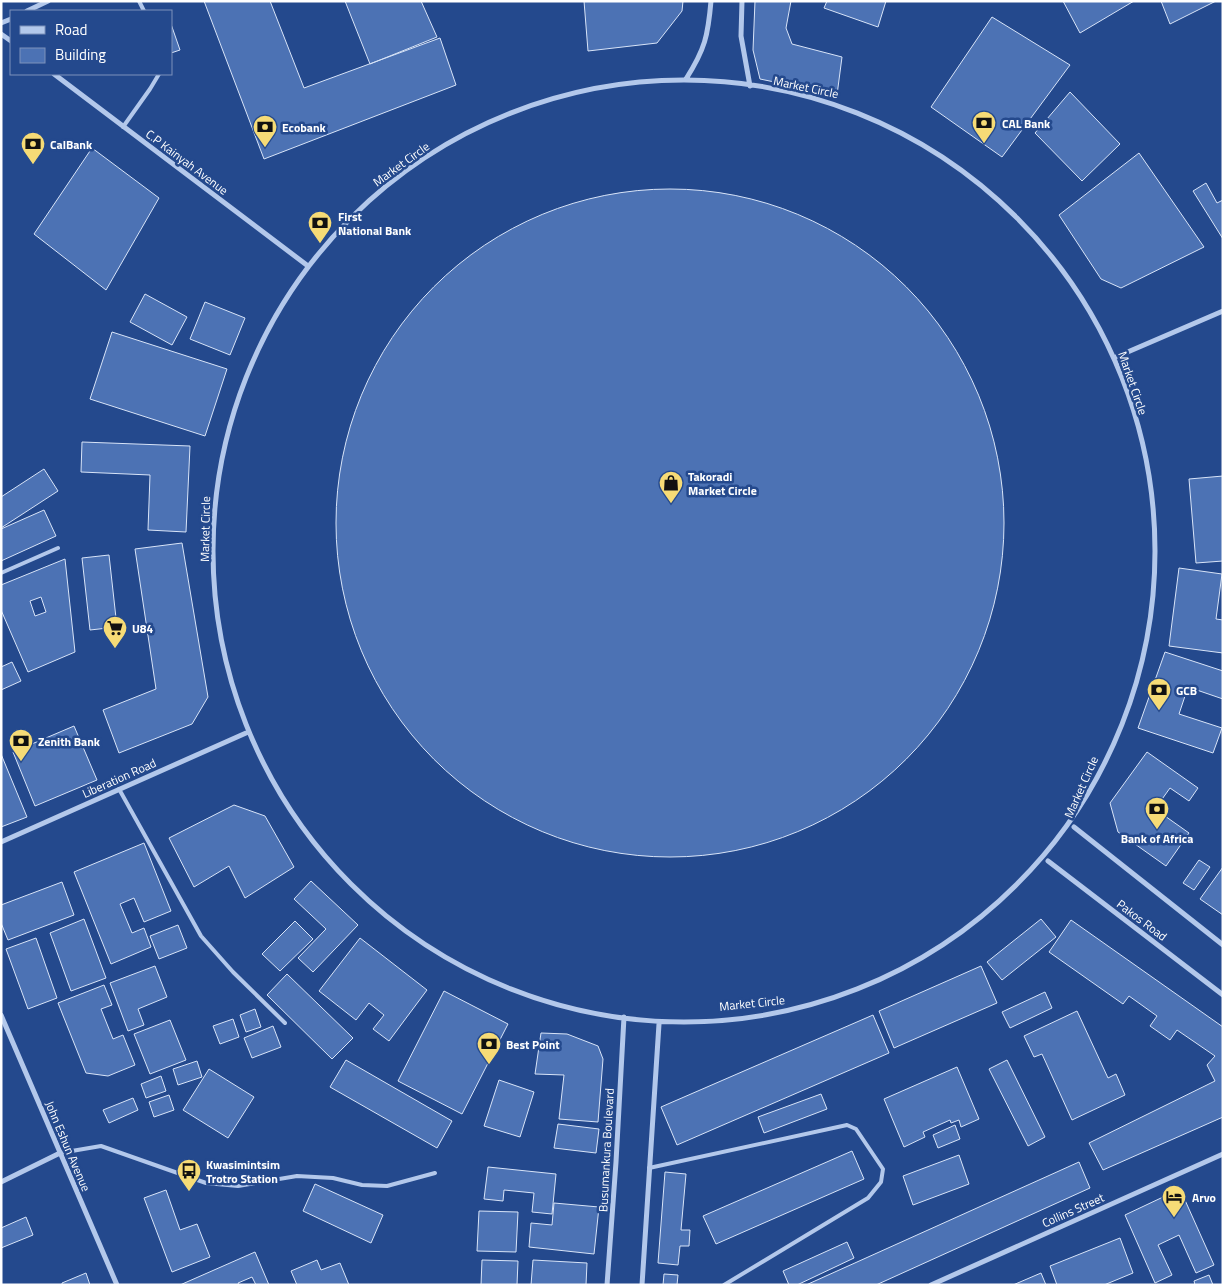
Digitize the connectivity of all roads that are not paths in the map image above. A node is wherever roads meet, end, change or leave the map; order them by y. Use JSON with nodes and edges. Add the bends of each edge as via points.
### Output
{"nodes":[{"id":1,"x":48,"y":1,"type":"edge"},
{"id":2,"x":711,"y":1,"type":"edge"},
{"id":3,"x":742,"y":1,"type":"edge"},
{"id":4,"x":29,"y":10,"type":"edge"},
{"id":5,"x":55,"y":75,"type":"edge"},
{"id":6,"x":158,"y":75,"type":"edge"},
{"id":7,"x":686,"y":79,"type":"junction"},
{"id":8,"x":750,"y":86,"type":"junction"},
{"id":9,"x":123,"y":127,"type":"junction"},
{"id":10,"x":308,"y":266,"type":"junction"},
{"id":11,"x":1223,"y":311,"type":"edge"},
{"id":12,"x":1116,"y":357,"type":"junction"},
{"id":13,"x":58,"y":548,"type":"dead end"},
{"id":14,"x":1,"y":573,"type":"edge"},
{"id":15,"x":246,"y":732,"type":"junction"},
{"id":16,"x":119,"y":789,"type":"junction"},
{"id":17,"x":1074,"y":827,"type":"junction"},
{"id":18,"x":1069,"y":834,"type":"dead end"},
{"id":19,"x":1,"y":842,"type":"edge"},
{"id":20,"x":1053,"y":854,"type":"dead end"},
{"id":21,"x":1048,"y":861,"type":"junction"},
{"id":22,"x":1223,"y":945,"type":"edge"},
{"id":23,"x":1223,"y":995,"type":"edge"},
{"id":24,"x":1,"y":1015,"type":"edge"},
{"id":25,"x":624,"y":1017,"type":"junction"},
{"id":26,"x":285,"y":1023,"type":"dead end"},
{"id":27,"x":659,"y":1024,"type":"junction"},
{"id":28,"x":60,"y":1153,"type":"junction"},
{"id":29,"x":1223,"y":1154,"type":"edge"},
{"id":30,"x":649,"y":1168,"type":"junction"},
{"id":31,"x":435,"y":1173,"type":"dead end"},
{"id":32,"x":1,"y":1182,"type":"edge"},
{"id":33,"x":117,"y":1285,"type":"edge"},
{"id":34,"x":607,"y":1285,"type":"edge"},
{"id":35,"x":642,"y":1285,"type":"edge"},
{"id":36,"x":724,"y":1285,"type":"edge"},
{"id":37,"x":931,"y":1285,"type":"edge"}],
"edges":[{"from":1,"to":4,"type":"street"},
{"from":2,"to":7,"type":"street","via":[[705,43],[700,58]]},
{"from":3,"to":8,"type":"street","via":[[741,36]]},
{"from":5,"to":9,"type":"street","name":"C.P Kainyah Avenue"},
{"from":6,"to":9,"type":"lane"},
{"from":7,"to":8,"type":"street","name":"Market Circle"},
{"from":7,"to":10,"type":"street","name":"Market Circle","via":[[629,81],[537,102],[450,141],[372,197]]},
{"from":8,"to":12,"type":"street","name":"Market Circle","via":[[843,105],[951,160],[1042,242]]},
{"from":9,"to":10,"type":"street","name":"C.P Kainyah Avenue"},
{"from":10,"to":15,"type":"street","name":"Market Circle","via":[[247,373],[215,492],[214,614]]},
{"from":11,"to":12,"type":"street"},
{"from":12,"to":17,"type":"street","name":"Market Circle","via":[[1144,446],[1155,554],[1141,662],[1103,764]]},
{"from":13,"to":14,"type":"lane"},
{"from":15,"to":16,"type":"street","name":"Liberation Road"},
{"from":15,"to":25,"type":"street","name":"Market Circle","via":[[313,847],[409,939],[528,999]]},
{"from":16,"to":19,"type":"street","name":"Liberation Road"},
{"from":16,"to":26,"type":"lane","via":[[201,936]]},
{"from":17,"to":18,"type":"street","name":"Market Circle"},
{"from":17,"to":22,"type":"street"},
{"from":20,"to":21,"type":"street","name":"Market Circle"},
{"from":21,"to":23,"type":"street","name":"Pakos Road"},
{"from":21,"to":27,"type":"street","name":"Market Circle","via":[[990,912],[934,950],[802,1008]]},
{"from":24,"to":28,"type":"street","name":"John Eshun Avenue"},
{"from":25,"to":27,"type":"street","name":"Market Circle"},
{"from":25,"to":34,"type":"street","name":"Busumankura Boulevard"},
{"from":27,"to":30,"type":"street"},
{"from":28,"to":31,"type":"lane","via":[[101,1146],[206,1183],[238,1186],[297,1176],[387,1186]]},
{"from":28,"to":32,"type":"street"},
{"from":28,"to":33,"type":"street","name":"John Eshun Avenue"},
{"from":29,"to":37,"type":"street","name":"Collins Street"},
{"from":30,"to":35,"type":"street"},
{"from":30,"to":36,"type":"lane","via":[[847,1126],[856,1129],[883,1169],[881,1182],[868,1198]]}]}
